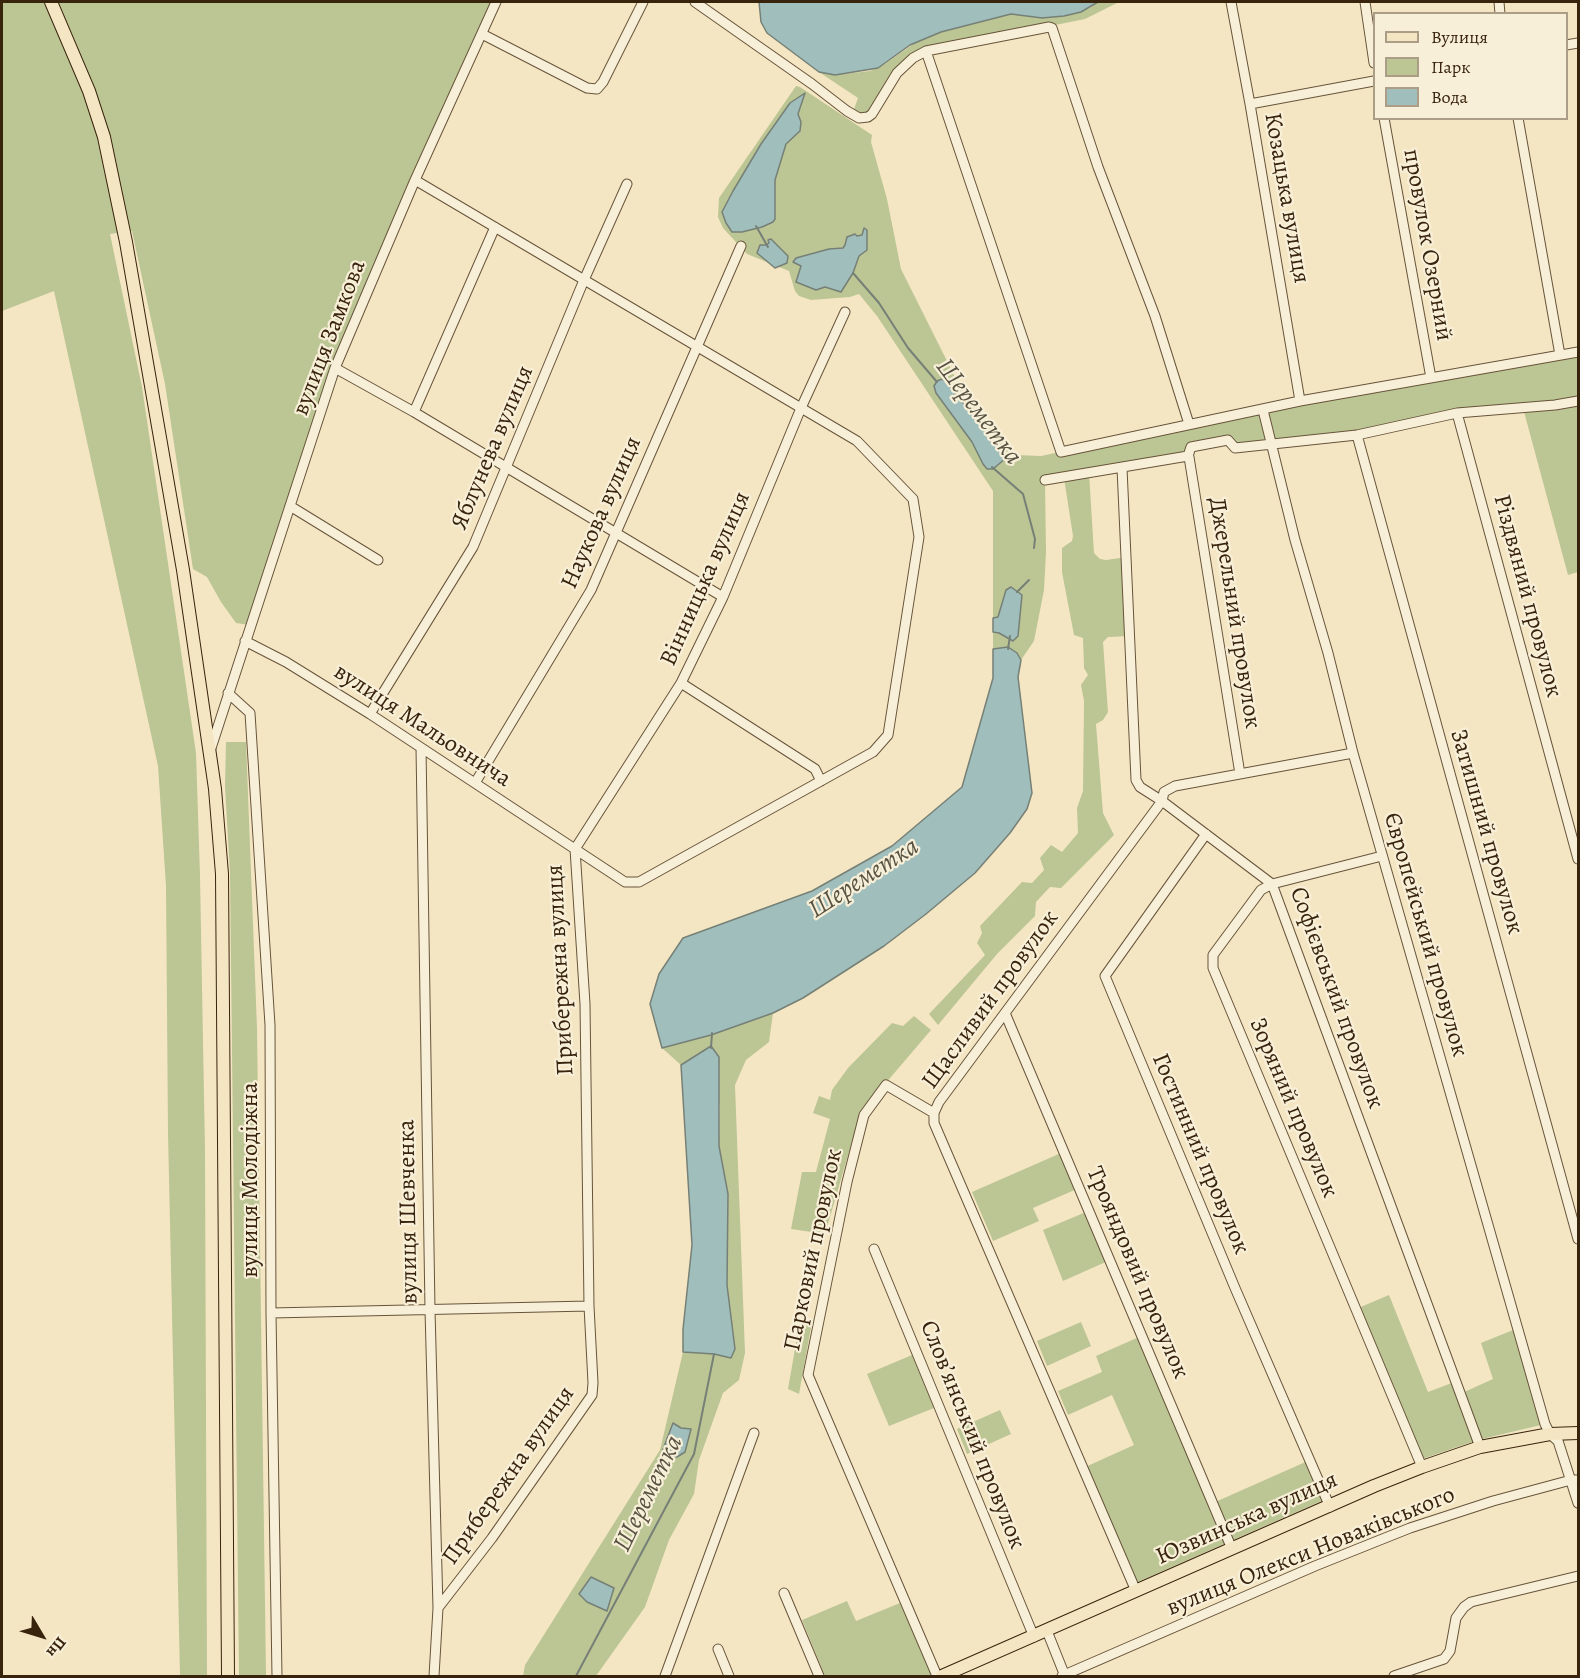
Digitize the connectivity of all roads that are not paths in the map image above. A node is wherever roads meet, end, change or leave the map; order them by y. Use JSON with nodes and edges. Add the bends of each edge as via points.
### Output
{"nodes":[{"id":1,"x":51,"y":2,"type":"edge"},
{"id":2,"x":496,"y":2,"type":"edge"},
{"id":3,"x":642,"y":2,"type":"edge"},
{"id":4,"x":695,"y":2,"type":"edge"},
{"id":5,"x":1231,"y":2,"type":"edge"},
{"id":6,"x":1365,"y":2,"type":"edge"},
{"id":7,"x":482,"y":34,"type":"junction"},
{"id":8,"x":926,"y":51,"type":"junction"},
{"id":9,"x":1373,"y":56,"type":"edge"},
{"id":10,"x":1373,"y":81,"type":"edge"},
{"id":11,"x":1250,"y":104,"type":"junction"},
{"id":12,"x":1384,"y":120,"type":"edge"},
{"id":13,"x":1518,"y":120,"type":"edge"},
{"id":14,"x":415,"y":180,"type":"junction"},
{"id":15,"x":627,"y":184,"type":"dead end"},
{"id":16,"x":495,"y":227,"type":"junction"},
{"id":17,"x":741,"y":246,"type":"dead end"},
{"id":18,"x":584,"y":280,"type":"junction"},
{"id":19,"x":845,"y":312,"type":"dead end"},
{"id":20,"x":698,"y":347,"type":"junction"},
{"id":21,"x":1578,"y":352,"type":"edge"},
{"id":22,"x":1560,"y":355,"type":"junction"},
{"id":23,"x":335,"y":368,"type":"junction"},
{"id":24,"x":1431,"y":378,"type":"junction"},
{"id":25,"x":1300,"y":401,"type":"junction"},
{"id":26,"x":1578,"y":401,"type":"edge"},
{"id":27,"x":801,"y":408,"type":"junction"},
{"id":28,"x":1263,"y":410,"type":"junction"},
{"id":29,"x":414,"y":411,"type":"junction"},
{"id":30,"x":1458,"y":413,"type":"junction"},
{"id":31,"x":1189,"y":424,"type":"junction"},
{"id":32,"x":1357,"y":435,"type":"junction"},
{"id":33,"x":1272,"y":444,"type":"junction"},
{"id":34,"x":1189,"y":457,"type":"dead end"},
{"id":35,"x":506,"y":467,"type":"junction"},
{"id":36,"x":1122,"y":468,"type":"junction"},
{"id":37,"x":1045,"y":480,"type":"dead end"},
{"id":38,"x":290,"y":506,"type":"junction"},
{"id":39,"x":615,"y":533,"type":"junction"},
{"id":40,"x":378,"y":560,"type":"dead end"},
{"id":41,"x":723,"y":597,"type":"junction"},
{"id":42,"x":245,"y":641,"type":"junction"},
{"id":43,"x":681,"y":683,"type":"junction"},
{"id":44,"x":227,"y":696,"type":"junction"},
{"id":45,"x":370,"y":714,"type":"junction"},
{"id":46,"x":421,"y":747,"type":"junction"},
{"id":47,"x":210,"y":750,"type":"junction"},
{"id":48,"x":1353,"y":753,"type":"junction"},
{"id":49,"x":1239,"y":774,"type":"junction"},
{"id":50,"x":821,"y":781,"type":"junction"},
{"id":51,"x":475,"y":783,"type":"junction"},
{"id":52,"x":1162,"y":801,"type":"junction"},
{"id":53,"x":1206,"y":834,"type":"junction"},
{"id":54,"x":575,"y":849,"type":"junction"},
{"id":55,"x":1382,"y":856,"type":"junction"},
{"id":56,"x":1578,"y":859,"type":"edge"},
{"id":57,"x":1272,"y":884,"type":"junction"},
{"id":58,"x":1005,"y":1012,"type":"junction"},
{"id":59,"x":934,"y":1113,"type":"junction"},
{"id":60,"x":1578,"y":1239,"type":"edge"},
{"id":61,"x":874,"y":1249,"type":"dead end"},
{"id":62,"x":589,"y":1306,"type":"junction"},
{"id":63,"x":430,"y":1310,"type":"junction"},
{"id":64,"x":271,"y":1313,"type":"junction"},
{"id":65,"x":754,"y":1433,"type":"dead end"},
{"id":66,"x":1578,"y":1433,"type":"edge"},
{"id":67,"x":1550,"y":1434,"type":"junction"},
{"id":68,"x":1480,"y":1447,"type":"junction"},
{"id":69,"x":1422,"y":1467,"type":"junction"},
{"id":70,"x":1575,"y":1480,"type":"edge"},
{"id":71,"x":1578,"y":1503,"type":"edge"},
{"id":72,"x":1330,"y":1507,"type":"junction"},
{"id":73,"x":1232,"y":1549,"type":"junction"},
{"id":74,"x":1578,"y":1576,"type":"edge"},
{"id":75,"x":1136,"y":1591,"type":"junction"},
{"id":76,"x":784,"y":1593,"type":"dead end"},
{"id":77,"x":438,"y":1608,"type":"junction"},
{"id":78,"x":1047,"y":1631,"type":"junction"},
{"id":79,"x":1034,"y":1637,"type":"junction"},
{"id":80,"x":718,"y":1648,"type":"dead end"},
{"id":81,"x":1064,"y":1676,"type":"edge"},
{"id":82,"x":228,"y":1677,"type":"edge"},
{"id":83,"x":277,"y":1677,"type":"edge"},
{"id":84,"x":434,"y":1677,"type":"edge"},
{"id":85,"x":665,"y":1677,"type":"edge"},
{"id":86,"x":729,"y":1677,"type":"edge"},
{"id":87,"x":819,"y":1677,"type":"edge"},
{"id":88,"x":937,"y":1677,"type":"edge"},
{"id":89,"x":942,"y":1677,"type":"edge"},
{"id":90,"x":1394,"y":1677,"type":"edge"}],
"edges":[{"from":1,"to":47,"type":"main road","via":[[104,137],[183,570]]},
{"from":2,"to":7,"type":"street","name":"вулиця Замкова"},
{"from":3,"to":7,"type":"street","via":[[597,88],[587,88]]},
{"from":4,"to":8,"type":"street","via":[[859,118],[872,114],[897,73]]},
{"from":5,"to":11,"type":"street","name":"Козацька вулиця"},
{"from":6,"to":9,"type":"street"},
{"from":7,"to":14,"type":"street","name":"вулиця Замкова"},
{"from":8,"to":31,"type":"street","via":[[1049,27],[1053,30],[1098,166],[1155,316]]},
{"from":8,"to":31,"type":"street","via":[[1061,452]]},
{"from":10,"to":11,"type":"street"},
{"from":11,"to":25,"type":"street","name":"Козацька вулиця"},
{"from":12,"to":24,"type":"street","name":"провулок Озерний"},
{"from":13,"to":22,"type":"street"},
{"from":14,"to":16,"type":"street","name":"Прибережна вулиця"},
{"from":14,"to":23,"type":"street","name":"вулиця Замкова"},
{"from":15,"to":18,"type":"street","name":"Яблунева вулиця"},
{"from":16,"to":18,"type":"street","name":"Прибережна вулиця"},
{"from":16,"to":29,"type":"street"},
{"from":17,"to":20,"type":"street","name":"Наукова вулиця"},
{"from":18,"to":20,"type":"street","name":"Прибережна вулиця"},
{"from":18,"to":35,"type":"street","name":"Яблунева вулиця"},
{"from":19,"to":27,"type":"street","name":"Вінницька вулиця"},
{"from":20,"to":27,"type":"street","name":"Прибережна вулиця"},
{"from":20,"to":39,"type":"street","name":"Наукова вулиця"},
{"from":21,"to":22,"type":"street"},
{"from":22,"to":24,"type":"street"},
{"from":23,"to":29,"type":"street"},
{"from":23,"to":38,"type":"street","name":"вулиця Замкова"},
{"from":24,"to":25,"type":"street"},
{"from":25,"to":28,"type":"street"},
{"from":26,"to":30,"type":"street"},
{"from":27,"to":41,"type":"street","name":"Вінницька вулиця"},
{"from":27,"to":50,"type":"street","name":"Прибережна вулиця","via":[[857,441],[913,499],[919,537],[888,735],[873,752]]},
{"from":28,"to":31,"type":"street"},
{"from":28,"to":33,"type":"street","name":"Європейський провулок"},
{"from":29,"to":35,"type":"street"},
{"from":30,"to":32,"type":"street"},
{"from":30,"to":56,"type":"street","name":"Різдвяний провулок"},
{"from":32,"to":33,"type":"street"},
{"from":32,"to":60,"type":"street","name":"Затишний провулок"},
{"from":33,"to":36,"type":"street","via":[[1235,448],[1228,440],[1191,447],[1188,456]]},
{"from":33,"to":48,"type":"street","name":"Європейський провулок"},
{"from":34,"to":49,"type":"street","name":"Джерельний провулок"},
{"from":35,"to":39,"type":"street"},
{"from":35,"to":45,"type":"street","name":"Яблунева вулиця","via":[[473,547]]},
{"from":36,"to":37,"type":"street"},
{"from":36,"to":52,"type":"street","name":"Софієвський провулок","via":[[1134,775],[1140,787]]},
{"from":38,"to":40,"type":"street"},
{"from":38,"to":42,"type":"street","name":"вулиця Замкова"},
{"from":39,"to":41,"type":"street"},
{"from":39,"to":51,"type":"street","name":"Наукова вулиця","via":[[591,590]]},
{"from":41,"to":43,"type":"street","name":"Вінницька вулиця"},
{"from":42,"to":44,"type":"street","name":"вулиця Замкова"},
{"from":42,"to":45,"type":"street","name":"вулиця Мальовнича"},
{"from":43,"to":50,"type":"street","via":[[815,769]]},
{"from":43,"to":54,"type":"street","name":"Вінницька вулиця"},
{"from":44,"to":47,"type":"street","name":"вулиця Замкова"},
{"from":44,"to":64,"type":"street","name":"вулиця Молодіжна","via":[[250,713],[253,742],[270,1025]]},
{"from":45,"to":46,"type":"street","name":"вулиця Мальовнича"},
{"from":46,"to":51,"type":"street","name":"вулиця Мальовнича"},
{"from":46,"to":63,"type":"street","name":"вулиця Шевченка"},
{"from":47,"to":82,"type":"main road","via":[[222,874]]},
{"from":48,"to":49,"type":"street","name":"Щасливий провулок"},
{"from":48,"to":55,"type":"street","name":"Європейський провулок"},
{"from":49,"to":52,"type":"street","name":"Щасливий провулок","via":[[1175,786],[1164,792]]},
{"from":50,"to":54,"type":"street","name":"Прибережна вулиця","via":[[639,882],[625,882]]},
{"from":51,"to":54,"type":"street","name":"вулиця Мальовнича"},
{"from":52,"to":53,"type":"street","name":"Софієвський провулок"},
{"from":52,"to":58,"type":"street","name":"Щасливий провулок"},
{"from":53,"to":57,"type":"street","name":"Софієвський провулок"},
{"from":53,"to":72,"type":"street","name":"Гостинний провулок","via":[[1105,976]]},
{"from":54,"to":62,"type":"street","name":"Прибережна вулиця","via":[[585,1004]]},
{"from":55,"to":57,"type":"street","name":"Зоряний провулок"},
{"from":55,"to":67,"type":"street","name":"Європейський провулок"},
{"from":57,"to":68,"type":"street","name":"Софієвський провулок"},
{"from":57,"to":69,"type":"street","name":"Зоряний провулок","via":[[1261,890],[1213,955],[1212,968]]},
{"from":58,"to":59,"type":"street","name":"Щасливий провулок"},
{"from":58,"to":73,"type":"street","name":"Трояндовий провулок"},
{"from":59,"to":75,"type":"street","name":"Щасливий провулок","via":[[934,1124]]},
{"from":59,"to":88,"type":"street","name":"Парковий провулок","via":[[886,1085],[864,1115],[808,1375]]},
{"from":61,"to":79,"type":"street","name":"Словʼянський провулок"},
{"from":62,"to":63,"type":"street"},
{"from":62,"to":77,"type":"street","name":"Прибережна вулиця","via":[[592,1395]]},
{"from":63,"to":64,"type":"street"},
{"from":63,"to":77,"type":"street","name":"вулиця Шевченка"},
{"from":64,"to":83,"type":"street","name":"вулиця Молодіжна"},
{"from":65,"to":85,"type":"street"},
{"from":66,"to":67,"type":"main road","name":"Юзвинська вулиця"},
{"from":67,"to":68,"type":"main road","name":"Юзвинська вулиця"},
{"from":67,"to":70,"type":"street","name":"Європейський провулок","via":[[1558,1441]]},
{"from":68,"to":69,"type":"main road","name":"Юзвинська вулиця"},
{"from":69,"to":72,"type":"main road","name":"Юзвинська вулиця"},
{"from":70,"to":71,"type":"street","name":"Європейський провулок"},
{"from":70,"to":81,"type":"street","name":"вулиця Олекси Новаківського","via":[[1410,1528]]},
{"from":72,"to":73,"type":"main road","name":"Юзвинська вулиця"},
{"from":73,"to":75,"type":"main road","name":"Юзвинська вулиця"},
{"from":74,"to":90,"type":"street","via":[[1467,1604],[1456,1618],[1450,1651],[1444,1659]]},
{"from":75,"to":78,"type":"main road","name":"Юзвинська вулиця"},
{"from":76,"to":87,"type":"street"},
{"from":77,"to":84,"type":"street","name":"вулиця Шевченка"},
{"from":78,"to":79,"type":"main road","name":"Юзвинська вулиця"},
{"from":78,"to":81,"type":"street"},
{"from":79,"to":89,"type":"main road","name":"Юзвинська вулиця"},
{"from":80,"to":86,"type":"street"}]}
